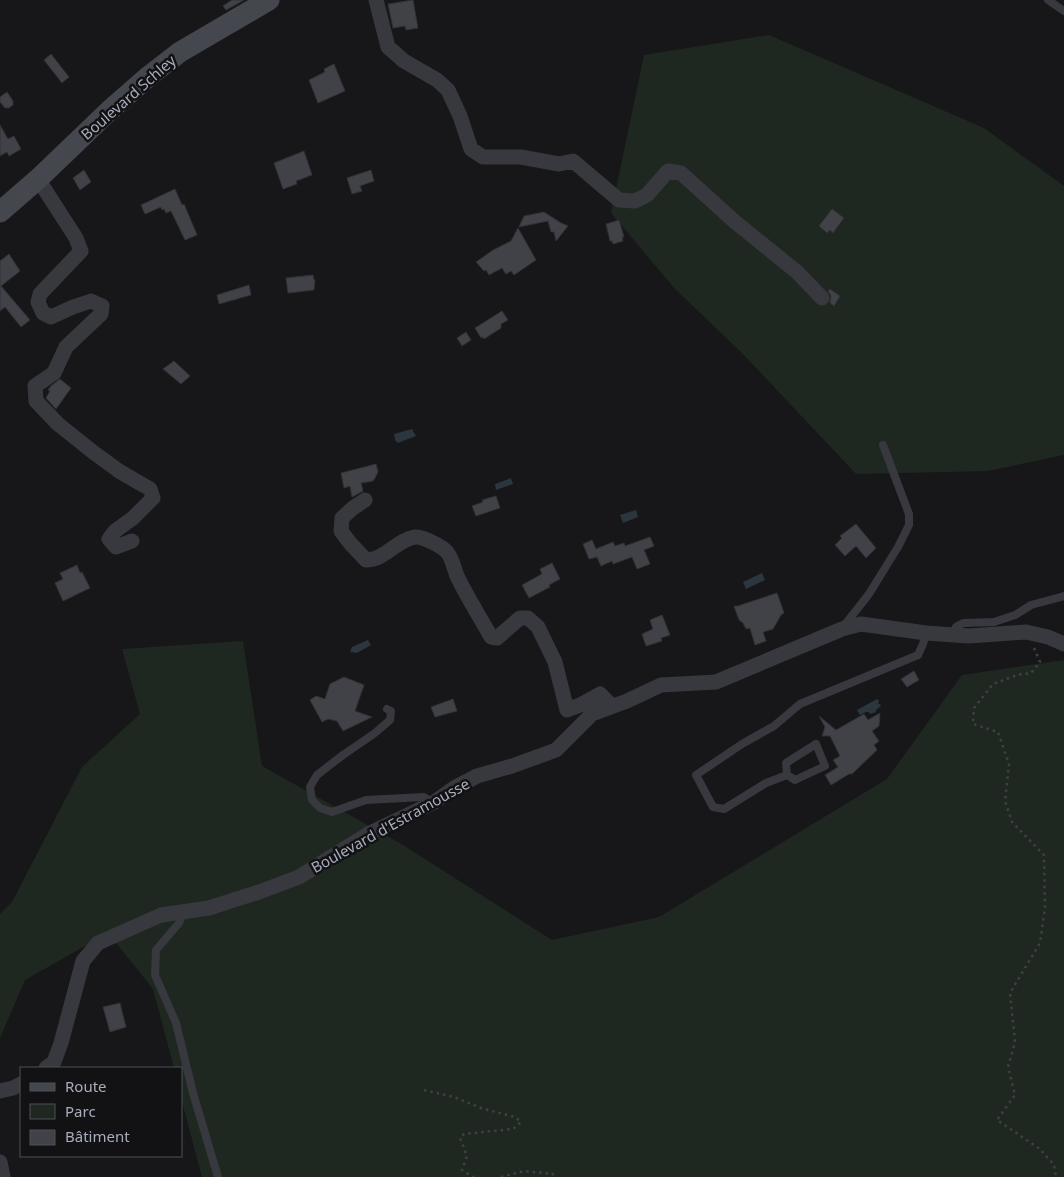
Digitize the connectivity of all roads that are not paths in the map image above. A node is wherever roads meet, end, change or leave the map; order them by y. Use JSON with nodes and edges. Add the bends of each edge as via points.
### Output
{"nodes":[{"id":1,"x":269,"y":0,"type":"edge"},
{"id":2,"x":376,"y":0,"type":"edge"},
{"id":3,"x":1048,"y":0,"type":"edge"},
{"id":4,"x":1064,"y":11,"type":"edge"},
{"id":5,"x":38,"y":179,"type":"junction"},
{"id":6,"x":0,"y":212,"type":"edge"},
{"id":7,"x":822,"y":298,"type":"dead end"},
{"id":8,"x":883,"y":445,"type":"dead end"},
{"id":9,"x":364,"y":500,"type":"dead end"},
{"id":10,"x":132,"y":541,"type":"dead end"},
{"id":11,"x":1064,"y":596,"type":"edge"},
{"id":12,"x":842,"y":629,"type":"junction"},
{"id":13,"x":926,"y":634,"type":"junction"},
{"id":14,"x":952,"y":635,"type":"junction"},
{"id":15,"x":1064,"y":644,"type":"edge"},
{"id":16,"x":612,"y":706,"type":"junction"},
{"id":17,"x":387,"y":709,"type":"dead end"},
{"id":18,"x":788,"y":775,"type":"junction"},
{"id":19,"x":433,"y":802,"type":"junction"},
{"id":20,"x":184,"y":911,"type":"junction"},
{"id":21,"x":47,"y":1067,"type":"edge"},
{"id":22,"x":20,"y":1084,"type":"edge"},
{"id":23,"x":0,"y":1091,"type":"edge"},
{"id":24,"x":0,"y":1162,"type":"edge"},
{"id":25,"x":3,"y":1177,"type":"edge"},
{"id":26,"x":218,"y":1177,"type":"edge"}],
"edges":[{"from":1,"to":5,"type":"main road","name":"Boulevard Schley","via":[[180,52],[149,76]]},
{"from":2,"to":7,"type":"street","via":[[388,47],[448,90],[471,149],[483,157],[521,157],[559,164],[573,161],[619,200],[635,201],[647,195],[668,171],[682,173],[797,272]]},
{"from":3,"to":4,"type":"lane"},
{"from":5,"to":6,"type":"main road","name":"Boulevard Schley"},
{"from":5,"to":10,"type":"street","via":[[81,251],[40,294],[38,302],[43,313],[51,317],[91,301],[102,306],[100,314],[66,347],[54,373],[35,386],[36,401],[93,452],[150,489],[153,498],[133,518],[114,530],[110,539],[116,547]]},
{"from":8,"to":12,"type":"lane","via":[[909,514],[909,525],[869,594]]},
{"from":9,"to":16,"type":"street","via":[[342,518],[341,532],[366,560],[416,536],[430,541],[447,552],[491,637],[497,638],[520,618],[528,618],[538,627],[554,662],[567,710],[600,694]]},
{"from":11,"to":14,"type":"lane","via":[[1031,605],[994,622],[963,623]]},
{"from":12,"to":13,"type":"street","name":"Boulevard d'Estramousse","via":[[861,624]]},
{"from":12,"to":16,"type":"street","name":"Boulevard d'Estramousse","via":[[716,682],[661,685]]},
{"from":13,"to":14,"type":"street","name":"Boulevard d'Estramousse"},
{"from":13,"to":18,"type":"lane","via":[[918,655],[800,704],[774,726],[696,775],[713,807],[724,808],[766,783]]},
{"from":14,"to":15,"type":"street","name":"Boulevard d'Estramousse","via":[[1026,632]]},
{"from":16,"to":19,"type":"street","name":"Boulevard d'Estramousse","via":[[592,714],[556,750],[477,776]]},
{"from":17,"to":19,"type":"lane","via":[[391,712],[390,720],[317,776],[310,787],[312,800],[320,808],[332,812],[366,800],[424,797]]},
{"from":18,"to":18,"type":"lane","via":[[795,780],[825,766],[816,744],[786,763]]},
{"from":19,"to":20,"type":"street","name":"Boulevard d'Estramousse","via":[[370,833],[299,877],[209,908]]},
{"from":20,"to":21,"type":"street","name":"Boulevard d'Estramousse","via":[[161,915],[98,943],[83,961],[61,1043],[54,1062]]},
{"from":20,"to":26,"type":"lane","via":[[179,923],[156,950],[155,975],[176,1023],[192,1093]]},
{"from":22,"to":23,"type":"street"},
{"from":24,"to":25,"type":"street"}]}
